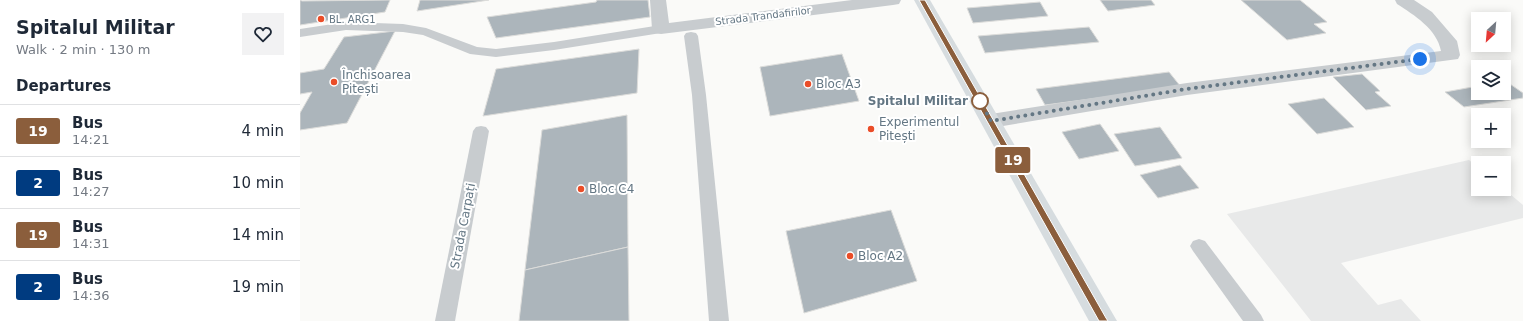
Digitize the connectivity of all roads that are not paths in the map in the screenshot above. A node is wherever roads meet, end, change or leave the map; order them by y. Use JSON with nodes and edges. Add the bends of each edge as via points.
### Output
{"nodes":[{"id":1,"x":658,"y":0,"type":"edge"},
{"id":2,"x":893,"y":0,"type":"edge"},
{"id":3,"x":922,"y":0,"type":"edge"},
{"id":4,"x":1403,"y":0,"type":"edge"},
{"id":5,"x":662,"y":29,"type":"junction"},
{"id":6,"x":300,"y":33,"type":"edge"},
{"id":7,"x":691,"y":36,"type":"dead end"},
{"id":8,"x":991,"y":121,"type":"junction"},
{"id":9,"x":481,"y":131,"type":"dead end"},
{"id":10,"x":1199,"y":246,"type":"dead end"},
{"id":11,"x":445,"y":321,"type":"edge"},
{"id":12,"x":718,"y":321,"type":"edge"},
{"id":13,"x":1103,"y":321,"type":"edge"},
{"id":14,"x":1254,"y":321,"type":"edge"}],
"edges":[{"from":1,"to":5,"type":"street"},
{"from":2,"to":5,"type":"street","name":"Strada Trandafirilor"},
{"from":3,"to":8,"type":"main road"},
{"from":4,"to":8,"type":"street","via":[[1426,16],[1448,41],[1451,55],[1187,89]]},
{"from":5,"to":6,"type":"lane","via":[[496,53],[475,51],[426,32],[404,28],[346,26]]},
{"from":7,"to":12,"type":"lane","via":[[699,95]]},
{"from":8,"to":13,"type":"main road"},
{"from":9,"to":11,"type":"lane","name":"Strada Carpați"},
{"from":10,"to":14,"type":"lane"}]}
